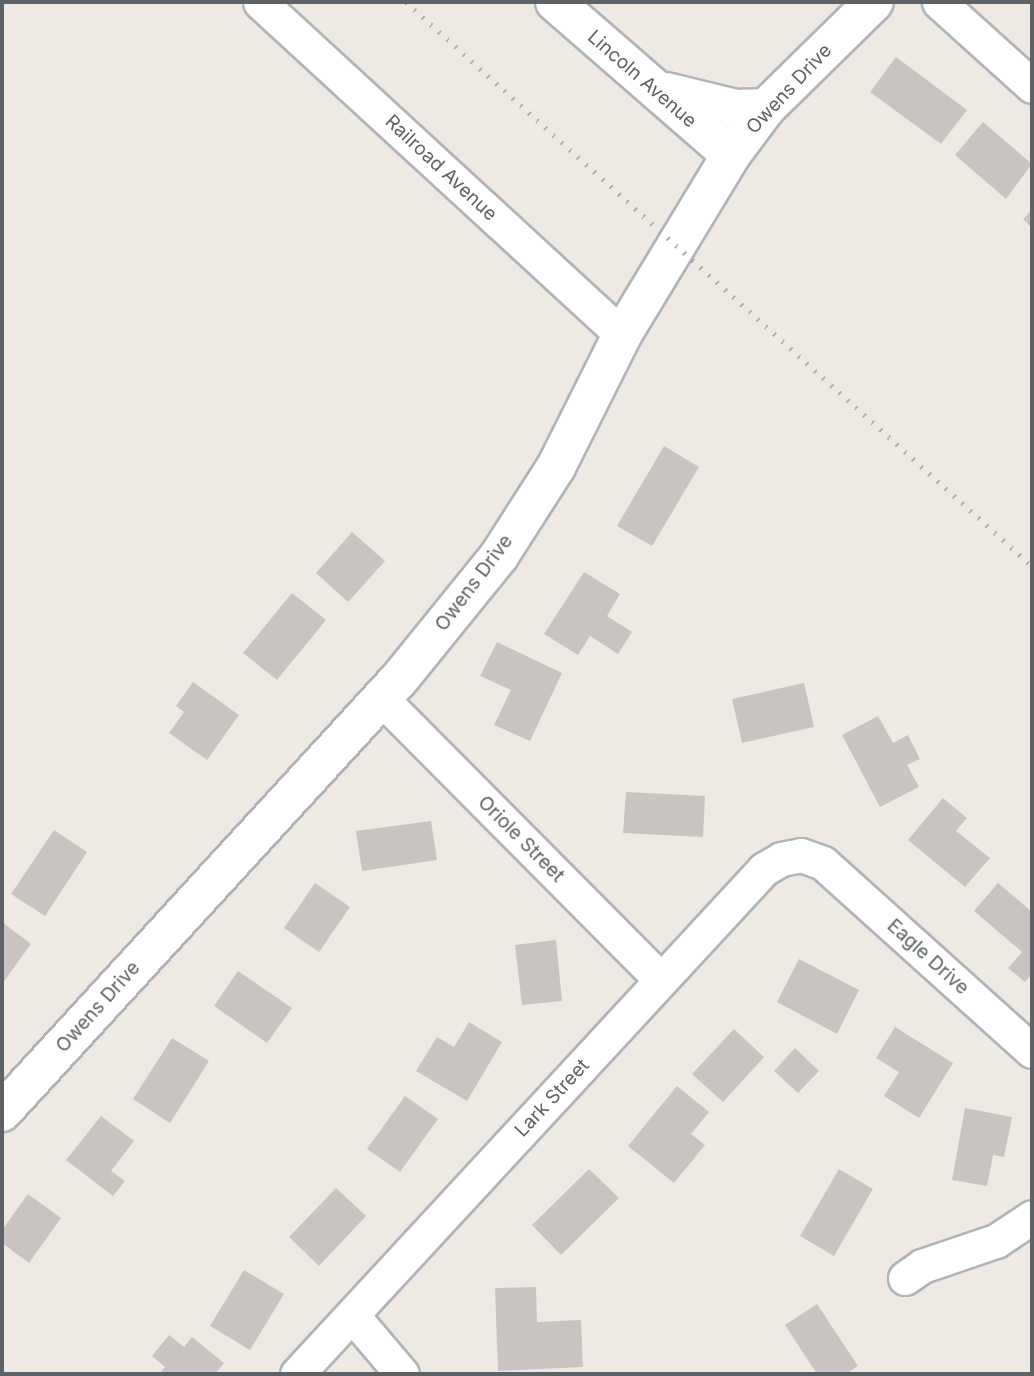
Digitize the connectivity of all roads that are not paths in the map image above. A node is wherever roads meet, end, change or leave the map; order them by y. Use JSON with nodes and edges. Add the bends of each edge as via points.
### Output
{"nodes":[{"id":1,"x":260,"y":2,"type":"edge"},
{"id":2,"x":555,"y":2,"type":"edge"},
{"id":3,"x":874,"y":2,"type":"edge"},
{"id":4,"x":939,"y":2,"type":"edge"},
{"id":5,"x":1032,"y":86,"type":"edge"},
{"id":6,"x":652,"y":88,"type":"junction"},
{"id":7,"x":766,"y":108,"type":"junction"},
{"id":8,"x":731,"y":155,"type":"junction"},
{"id":9,"x":622,"y":335,"type":"junction"},
{"id":10,"x":381,"y":698,"type":"junction"},
{"id":11,"x":823,"y":863,"type":"joint"},
{"id":12,"x":661,"y":980,"type":"junction"},
{"id":13,"x":1032,"y":1051,"type":"edge"},
{"id":14,"x":2,"y":1112,"type":"edge"},
{"id":15,"x":1032,"y":1217,"type":"edge"},
{"id":16,"x":905,"y":1278,"type":"dead end"},
{"id":17,"x":352,"y":1315,"type":"junction"},
{"id":18,"x":297,"y":1374,"type":"edge"},
{"id":19,"x":402,"y":1374,"type":"edge"}],
"edges":[{"from":1,"to":9,"type":"street","name":"Railroad Avenue"},
{"from":2,"to":6,"type":"street","name":"Lincoln Avenue"},
{"from":3,"to":7,"type":"street","name":"Owens Drive"},
{"from":4,"to":5,"type":"street"},
{"from":6,"to":7,"type":"street","via":[[703,103]]},
{"from":6,"to":8,"type":"street","name":"Lincoln Avenue"},
{"from":7,"to":8,"type":"street","name":"Owens Drive"},
{"from":8,"to":9,"type":"street","name":"Owens Drive"},
{"from":9,"to":10,"type":"street","name":"Owens Drive","via":[[555,467],[499,556]]},
{"from":10,"to":12,"type":"street","name":"Oriole Street"},
{"from":10,"to":14,"type":"street","name":"Owens Drive"},
{"from":11,"to":12,"type":"street","name":"Lark Street","via":[[801,855],[764,869]]},
{"from":11,"to":13,"type":"street","name":"Eagle Drive"},
{"from":12,"to":17,"type":"street","name":"Lark Street"},
{"from":15,"to":16,"type":"street","via":[[996,1241],[922,1266]]},
{"from":17,"to":18,"type":"street","name":"Lark Street"},
{"from":17,"to":19,"type":"street"}]}
